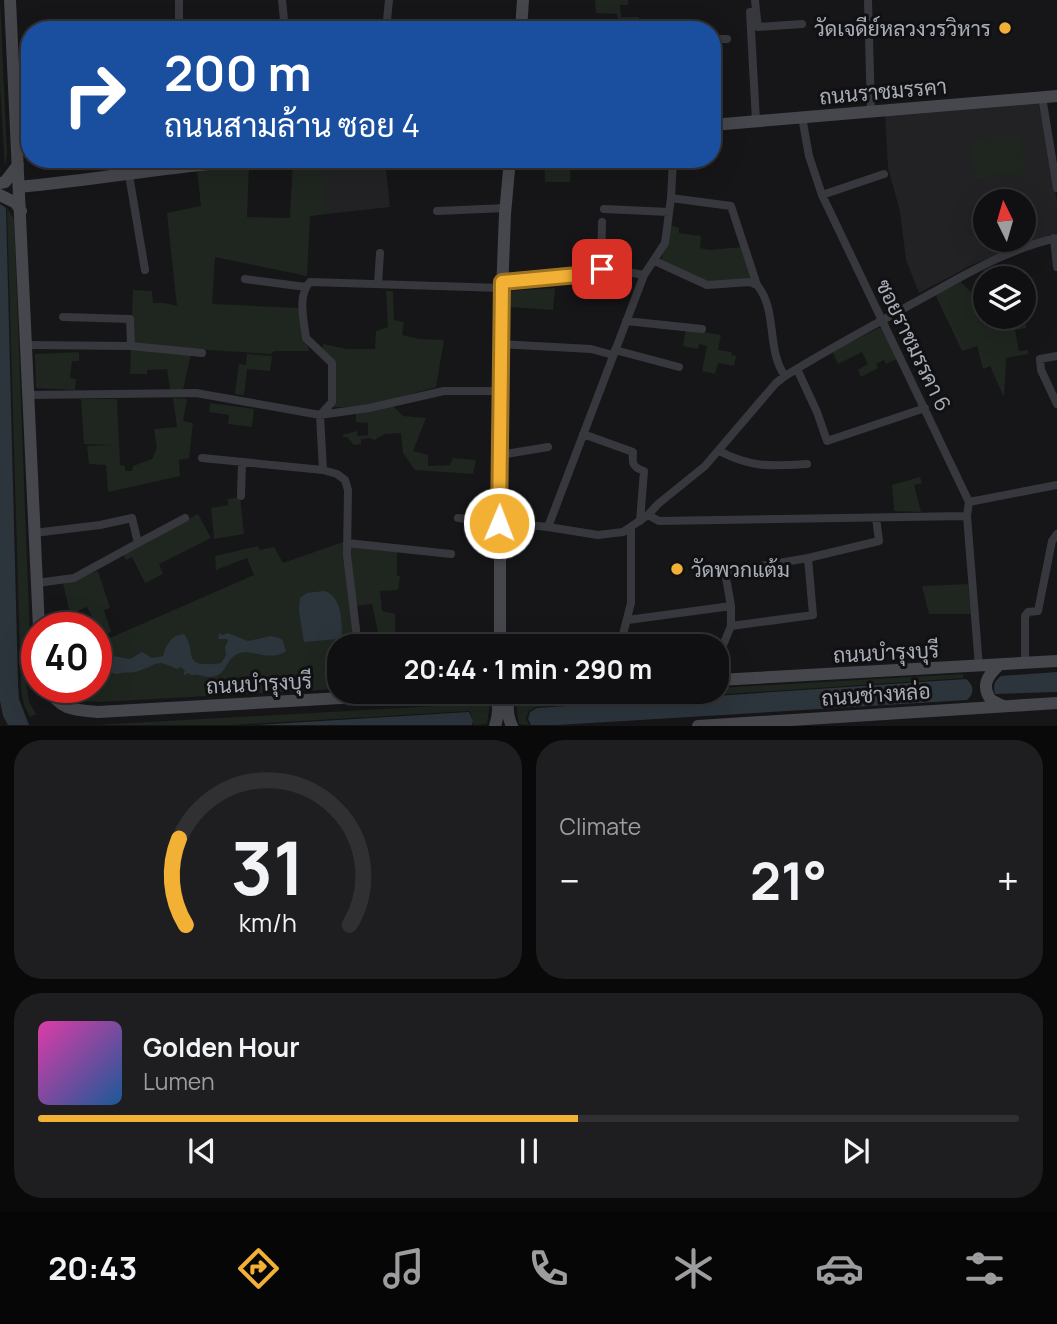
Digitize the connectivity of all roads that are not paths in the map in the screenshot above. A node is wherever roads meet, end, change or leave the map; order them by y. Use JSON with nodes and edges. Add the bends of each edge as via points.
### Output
{"nodes":[{"id":1,"x":10,"y":0,"type":"edge"},
{"id":2,"x":179,"y":0,"type":"edge"},
{"id":3,"x":282,"y":0,"type":"edge"},
{"id":4,"x":389,"y":0,"type":"edge"},
{"id":5,"x":523,"y":0,"type":"edge"},
{"id":6,"x":755,"y":0,"type":"edge"},
{"id":7,"x":867,"y":0,"type":"edge"},
{"id":8,"x":756,"y":11,"type":"junction"},
{"id":9,"x":179,"y":21,"type":"edge"},
{"id":10,"x":284,"y":21,"type":"edge"},
{"id":11,"x":387,"y":21,"type":"edge"},
{"id":12,"x":521,"y":21,"type":"edge"},
{"id":13,"x":802,"y":24,"type":"dead end"},
{"id":14,"x":721,"y":38,"type":"edge"},
{"id":15,"x":727,"y":38,"type":"dead end"},
{"id":16,"x":14,"y":89,"type":"junction"},
{"id":17,"x":21,"y":89,"type":"edge"},
{"id":18,"x":1057,"y":96,"type":"edge"},
{"id":19,"x":1042,"y":97,"type":"junction"},
{"id":20,"x":872,"y":111,"type":"junction"},
{"id":21,"x":802,"y":117,"type":"junction"},
{"id":22,"x":756,"y":121,"type":"junction"},
{"id":23,"x":721,"y":124,"type":"edge"},
{"id":24,"x":18,"y":165,"type":"junction"},
{"id":25,"x":136,"y":168,"type":"edge"},
{"id":26,"x":168,"y":168,"type":"edge"},
{"id":27,"x":509,"y":168,"type":"edge"},
{"id":28,"x":673,"y":168,"type":"edge"},
{"id":29,"x":135,"y":174,"type":"junction"},
{"id":30,"x":884,"y":174,"type":"dead end"},
{"id":31,"x":0,"y":183,"type":"edge"},
{"id":32,"x":19,"y":187,"type":"junction"},
{"id":33,"x":1057,"y":188,"type":"edge"},
{"id":34,"x":0,"y":195,"type":"edge"},
{"id":35,"x":822,"y":195,"type":"junction"},
{"id":36,"x":671,"y":198,"type":"junction"},
{"id":37,"x":506,"y":208,"type":"junction"},
{"id":38,"x":604,"y":209,"type":"dead end"},
{"id":39,"x":438,"y":211,"type":"dead end"},
{"id":40,"x":22,"y":212,"type":"junction"},
{"id":41,"x":669,"y":212,"type":"junction"},
{"id":42,"x":602,"y":222,"type":"dead end"},
{"id":43,"x":1055,"y":238,"type":"edge"},
{"id":44,"x":380,"y":253,"type":"dead end"},
{"id":45,"x":654,"y":261,"type":"junction"},
{"id":46,"x":1057,"y":267,"type":"edge"},
{"id":47,"x":601,"y":269,"type":"junction"},
{"id":48,"x":145,"y":270,"type":"dead end"},
{"id":49,"x":644,"y":275,"type":"junction"},
{"id":50,"x":245,"y":279,"type":"dead end"},
{"id":51,"x":378,"y":284,"type":"junction"},
{"id":52,"x":502,"y":285,"type":"junction"},
{"id":53,"x":757,"y":285,"type":"junction"},
{"id":54,"x":306,"y":287,"type":"junction"},
{"id":55,"x":63,"y":317,"type":"dead end"},
{"id":56,"x":883,"y":318,"type":"junction"},
{"id":57,"x":626,"y":321,"type":"junction"},
{"id":58,"x":702,"y":329,"type":"dead end"},
{"id":59,"x":500,"y":344,"type":"junction"},
{"id":60,"x":26,"y":345,"type":"junction"},
{"id":61,"x":131,"y":346,"type":"junction"},
{"id":62,"x":202,"y":353,"type":"dead end"},
{"id":63,"x":614,"y":353,"type":"junction"},
{"id":64,"x":1057,"y":356,"type":"edge"},
{"id":65,"x":679,"y":367,"type":"dead end"},
{"id":66,"x":797,"y":369,"type":"junction"},
{"id":67,"x":785,"y":376,"type":"junction"},
{"id":68,"x":500,"y":391,"type":"junction"},
{"id":69,"x":28,"y":395,"type":"junction"},
{"id":70,"x":1057,"y":404,"type":"edge"},
{"id":71,"x":925,"y":408,"type":"junction"},
{"id":72,"x":320,"y":415,"type":"junction"},
{"id":73,"x":583,"y":434,"type":"junction"},
{"id":74,"x":548,"y":447,"type":"dead end"},
{"id":75,"x":719,"y":451,"type":"junction"},
{"id":76,"x":500,"y":454,"type":"junction"},
{"id":77,"x":202,"y":458,"type":"dead end"},
{"id":78,"x":242,"y":462,"type":"junction"},
{"id":79,"x":807,"y":464,"type":"dead end"},
{"id":80,"x":323,"y":470,"type":"junction"},
{"id":81,"x":1057,"y":485,"type":"edge"},
{"id":82,"x":241,"y":496,"type":"dead end"},
{"id":83,"x":969,"y":502,"type":"junction"},
{"id":84,"x":648,"y":515,"type":"junction"},
{"id":85,"x":967,"y":516,"type":"junction"},
{"id":86,"x":186,"y":518,"type":"dead end"},
{"id":87,"x":458,"y":518,"type":"dead end"},
{"id":88,"x":876,"y":518,"type":"junction"},
{"id":89,"x":640,"y":521,"type":"junction"},
{"id":90,"x":499,"y":523,"type":"junction"},
{"id":91,"x":548,"y":527,"type":"junction"},
{"id":92,"x":631,"y":527,"type":"junction"},
{"id":93,"x":34,"y":533,"type":"junction"},
{"id":94,"x":1057,"y":534,"type":"edge"},
{"id":95,"x":138,"y":543,"type":"junction"},
{"id":96,"x":347,"y":543,"type":"junction"},
{"id":97,"x":451,"y":554,"type":"dead end"},
{"id":98,"x":808,"y":558,"type":"junction"},
{"id":99,"x":37,"y":583,"type":"junction"},
{"id":100,"x":731,"y":606,"type":"junction"},
{"id":101,"x":38,"y":612,"type":"edge"},
{"id":102,"x":628,"y":620,"type":"junction"},
{"id":103,"x":731,"y":626,"type":"junction"},
{"id":104,"x":356,"y":634,"type":"edge"},
{"id":105,"x":500,"y":634,"type":"edge"},
{"id":106,"x":624,"y":634,"type":"edge"},
{"id":107,"x":728,"y":634,"type":"edge"},
{"id":108,"x":1057,"y":661,"type":"edge"},
{"id":109,"x":1025,"y":663,"type":"junction"},
{"id":110,"x":999,"y":665,"type":"junction"},
{"id":111,"x":979,"y":667,"type":"junction"},
{"id":112,"x":963,"y":668,"type":"junction"},
{"id":113,"x":729,"y":679,"type":"edge"},
{"id":114,"x":327,"y":697,"type":"edge"},
{"id":115,"x":59,"y":703,"type":"edge"},
{"id":116,"x":1057,"y":703,"type":"edge"},
{"id":117,"x":497,"y":704,"type":"edge"},
{"id":118,"x":508,"y":704,"type":"edge"},
{"id":119,"x":1003,"y":706,"type":"junction"},
{"id":120,"x":968,"y":708,"type":"junction"},
{"id":121,"x":711,"y":725,"type":"edge"},
{"id":122,"x":495,"y":726,"type":"edge"},
{"id":123,"x":512,"y":726,"type":"edge"},
{"id":124,"x":698,"y":726,"type":"edge"}],
"edges":[{"from":1,"to":16,"type":"main road"},
{"from":2,"to":9,"type":"street"},
{"from":3,"to":10,"type":"street"},
{"from":4,"to":11,"type":"street"},
{"from":5,"to":12,"type":"main road"},
{"from":6,"to":8,"type":"street"},
{"from":7,"to":20,"type":"street"},
{"from":8,"to":13,"type":"street","via":[[758,27]]},
{"from":8,"to":22,"type":"street","via":[[750,12]]},
{"from":14,"to":15,"type":"street"},
{"from":16,"to":17,"type":"street"},
{"from":16,"to":24,"type":"main road"},
{"from":18,"to":19,"type":"main road","name":"ถนนราชมรรคา"},
{"from":19,"to":20,"type":"main road","name":"ถนนราชมรรคา"},
{"from":19,"to":33,"type":"street"},
{"from":20,"to":21,"type":"main road","name":"ถนนราชมรรคา"},
{"from":21,"to":22,"type":"main road","name":"ถนนราชมรรคา"},
{"from":21,"to":35,"type":"street","name":"ซอยราชมรรคา 6"},
{"from":22,"to":23,"type":"main road","name":"ถนนราชมรรคา"},
{"from":24,"to":31,"type":"main road"},
{"from":24,"to":32,"type":"main road"},
{"from":25,"to":29,"type":"street"},
{"from":26,"to":29,"type":"main road"},
{"from":27,"to":37,"type":"main road"},
{"from":28,"to":36,"type":"street"},
{"from":29,"to":32,"type":"main road"},
{"from":29,"to":48,"type":"street"},
{"from":30,"to":35,"type":"street"},
{"from":32,"to":40,"type":"main road"},
{"from":34,"to":40,"type":"main road"},
{"from":35,"to":56,"type":"street","name":"ซอยราชมรรคา 6"},
{"from":36,"to":41,"type":"street"},
{"from":36,"to":53,"type":"street","via":[[731,206]]},
{"from":37,"to":39,"type":"street"},
{"from":37,"to":52,"type":"main road"},
{"from":38,"to":41,"type":"street"},
{"from":40,"to":60,"type":"main road"},
{"from":41,"to":45,"type":"street","via":[[665,243]]},
{"from":42,"to":47,"type":"street"},
{"from":43,"to":46,"type":"street"},
{"from":43,"to":56,"type":"street","via":[[972,270]]},
{"from":44,"to":51,"type":"street"},
{"from":45,"to":49,"type":"street"},
{"from":45,"to":53,"type":"street","via":[[707,285]]},
{"from":47,"to":49,"type":"street"},
{"from":47,"to":52,"type":"street","via":[[599,273]]},
{"from":49,"to":57,"type":"street"},
{"from":50,"to":54,"type":"street"},
{"from":51,"to":52,"type":"street"},
{"from":51,"to":54,"type":"street","via":[[310,282]]},
{"from":52,"to":59,"type":"main road"},
{"from":53,"to":67,"type":"street","via":[[768,306],[777,359]]},
{"from":54,"to":72,"type":"street","via":[[306,338],[332,363],[332,402]]},
{"from":55,"to":61,"type":"street","via":[[130,319]]},
{"from":56,"to":66,"type":"street"},
{"from":56,"to":71,"type":"street","name":"ซอยราชมรรคา 6"},
{"from":57,"to":58,"type":"street"},
{"from":57,"to":63,"type":"street"},
{"from":59,"to":63,"type":"street"},
{"from":59,"to":68,"type":"main road"},
{"from":60,"to":61,"type":"street"},
{"from":60,"to":69,"type":"main road"},
{"from":61,"to":62,"type":"street"},
{"from":63,"to":65,"type":"street"},
{"from":63,"to":73,"type":"street"},
{"from":64,"to":70,"type":"street","via":[[1040,359]]},
{"from":66,"to":67,"type":"street"},
{"from":66,"to":71,"type":"street","via":[[828,441]]},
{"from":67,"to":75,"type":"street"},
{"from":68,"to":72,"type":"street","via":[[444,391]]},
{"from":68,"to":76,"type":"main road"},
{"from":69,"to":72,"type":"street","via":[[196,393]]},
{"from":69,"to":93,"type":"main road"},
{"from":71,"to":83,"type":"street","name":"ซอยราชมรรคา 6"},
{"from":72,"to":80,"type":"street"},
{"from":73,"to":89,"type":"street","via":[[634,452],[632,463],[643,471]]},
{"from":73,"to":91,"type":"street"},
{"from":74,"to":76,"type":"street"},
{"from":75,"to":79,"type":"street","via":[[760,466]]},
{"from":75,"to":84,"type":"street"},
{"from":76,"to":90,"type":"main road"},
{"from":77,"to":78,"type":"street"},
{"from":78,"to":80,"type":"street"},
{"from":78,"to":82,"type":"street"},
{"from":80,"to":96,"type":"street","via":[[345,480]]},
{"from":81,"to":83,"type":"street"},
{"from":83,"to":85,"type":"street"},
{"from":84,"to":88,"type":"street","via":[[659,521]]},
{"from":84,"to":89,"type":"street"},
{"from":85,"to":88,"type":"street"},
{"from":85,"to":111,"type":"street"},
{"from":86,"to":95,"type":"street"},
{"from":87,"to":90,"type":"street"},
{"from":88,"to":98,"type":"street","via":[[880,541]]},
{"from":89,"to":92,"type":"street"},
{"from":90,"to":91,"type":"street"},
{"from":90,"to":105,"type":"main road"},
{"from":91,"to":92,"type":"street","via":[[598,535]]},
{"from":92,"to":102,"type":"street"},
{"from":93,"to":95,"type":"street","via":[[132,518]]},
{"from":93,"to":99,"type":"main road"},
{"from":94,"to":109,"type":"street","via":[[1038,611],[1025,616]]},
{"from":95,"to":99,"type":"street","via":[[74,578]]},
{"from":96,"to":97,"type":"street"},
{"from":96,"to":104,"type":"street"},
{"from":98,"to":100,"type":"street","via":[[725,572]]},
{"from":98,"to":103,"type":"street","via":[[813,615]]},
{"from":99,"to":101,"type":"main road"},
{"from":100,"to":102,"type":"street"},
{"from":100,"to":103,"type":"street"},
{"from":102,"to":106,"type":"street"},
{"from":103,"to":107,"type":"street"},
{"from":108,"to":109,"type":"main road","name":"ถนนบำรุงบุรี"},
{"from":109,"to":110,"type":"main road","name":"ถนนบำรุงบุรี"},
{"from":110,"to":111,"type":"main road","name":"ถนนบำรุงบุรี"},
{"from":110,"to":119,"type":"main road","via":[[988,674],[986,688],[991,700]]},
{"from":111,"to":112,"type":"main road","name":"ถนนบำรุงบุรี"},
{"from":112,"to":113,"type":"main road","name":"ถนนบำรุงบุรี"},
{"from":112,"to":120,"type":"main road","via":[[976,676],[980,689],[978,702]]},
{"from":114,"to":115,"type":"main road","name":"ถนนบำรุงบุรี","via":[[98,712]]},
{"from":116,"to":119,"type":"main road","name":"ถนนช่างหล่อ"},
{"from":117,"to":122,"type":"main road"},
{"from":118,"to":123,"type":"main road"},
{"from":119,"to":120,"type":"main road","name":"ถนนช่างหล่อ"},
{"from":120,"to":121,"type":"main road","name":"ถนนช่างหล่อ"},
{"from":121,"to":124,"type":"main road","name":"ถนนช่างหล่อ"}]}
